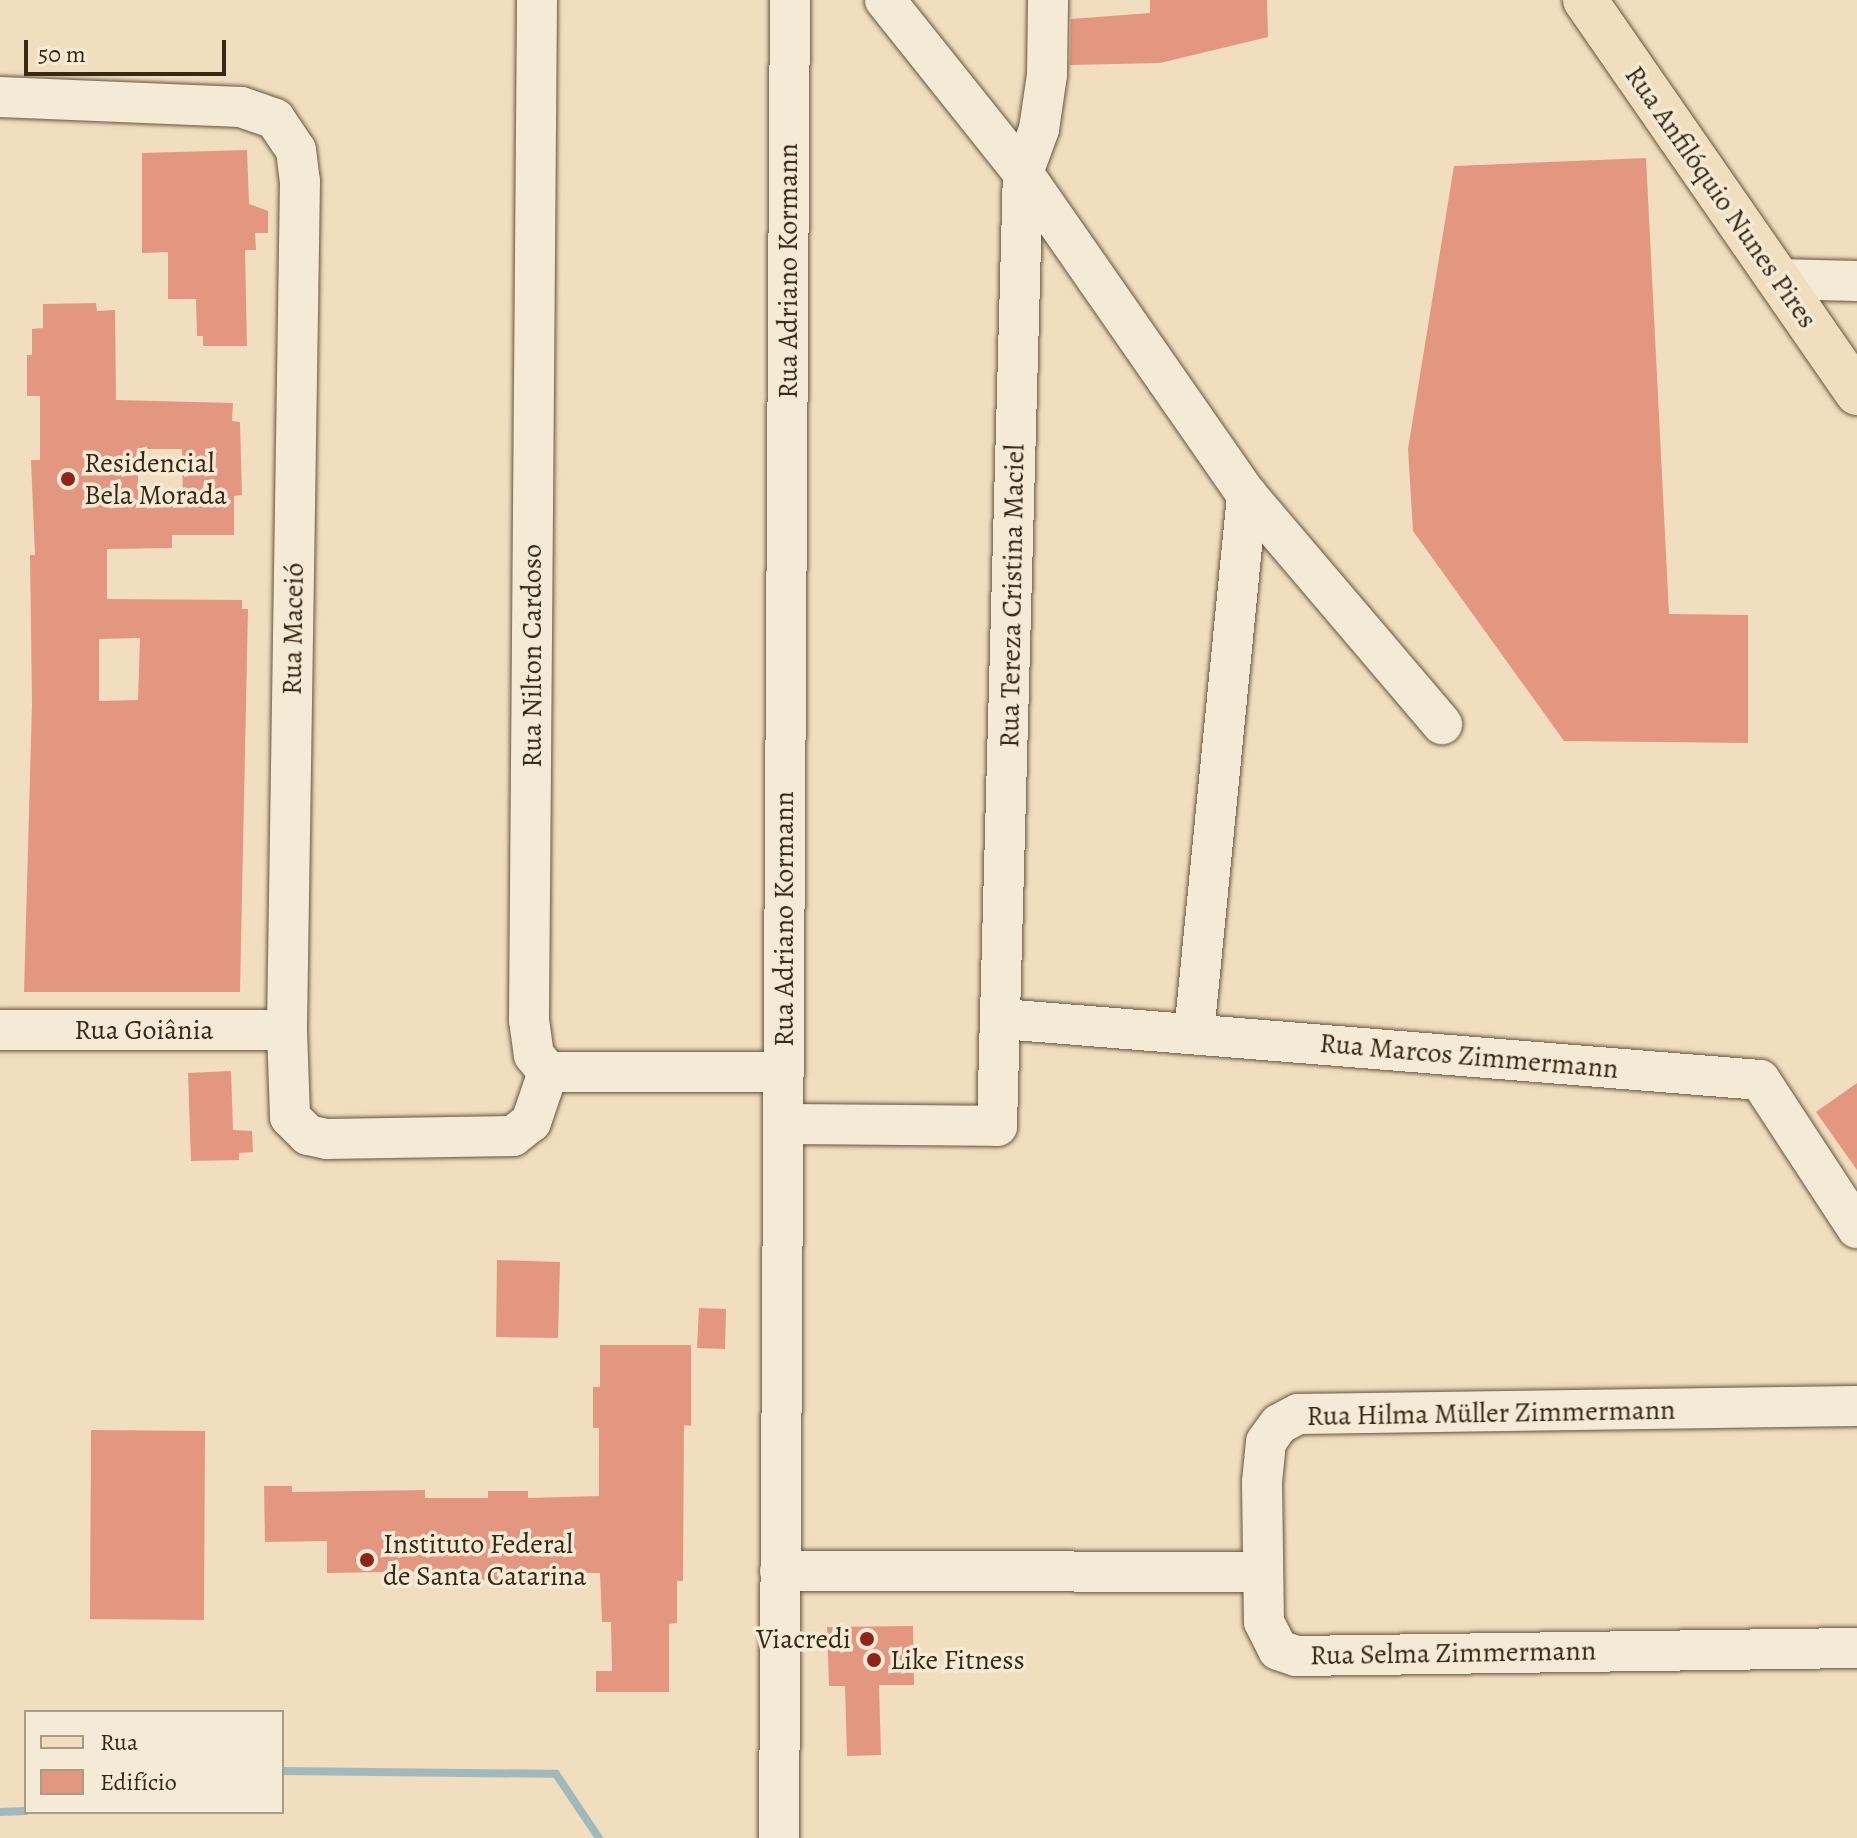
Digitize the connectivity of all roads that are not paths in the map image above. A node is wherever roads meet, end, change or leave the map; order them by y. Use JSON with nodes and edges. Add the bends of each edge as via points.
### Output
{"nodes":[{"id":1,"x":537,"y":0,"type":"edge"},
{"id":2,"x":790,"y":0,"type":"edge"},
{"id":3,"x":885,"y":0,"type":"edge"},
{"id":4,"x":1048,"y":0,"type":"edge"},
{"id":5,"x":1585,"y":0,"type":"edge"},
{"id":6,"x":0,"y":97,"type":"edge"},
{"id":7,"x":1023,"y":173,"type":"junction"},
{"id":8,"x":1778,"y":279,"type":"junction"},
{"id":9,"x":1857,"y":281,"type":"edge"},
{"id":10,"x":1857,"y":393,"type":"edge"},
{"id":11,"x":1247,"y":495,"type":"junction"},
{"id":12,"x":1442,"y":724,"type":"dead end"},
{"id":13,"x":1002,"y":1019,"type":"junction"},
{"id":14,"x":0,"y":1030,"type":"edge"},
{"id":15,"x":287,"y":1030,"type":"junction"},
{"id":16,"x":1194,"y":1034,"type":"junction"},
{"id":17,"x":548,"y":1072,"type":"junction"},
{"id":18,"x":783,"y":1072,"type":"junction"},
{"id":19,"x":783,"y":1124,"type":"junction"},
{"id":20,"x":1857,"y":1228,"type":"edge"},
{"id":21,"x":1857,"y":1406,"type":"edge"},
{"id":22,"x":780,"y":1571,"type":"junction"},
{"id":23,"x":1263,"y":1572,"type":"junction"},
{"id":24,"x":1857,"y":1648,"type":"edge"},
{"id":25,"x":779,"y":1838,"type":"edge"}],
"edges":[{"from":1,"to":17,"type":"street","name":"Rua Nilton Cardoso","via":[[529,1020],[534,1055]]},
{"from":2,"to":18,"type":"street","name":"Rua Adriano Kormann"},
{"from":3,"to":7,"type":"street"},
{"from":4,"to":7,"type":"street","name":"Rua Tereza Cristina Maciel","via":[[1047,75],[1039,129]]},
{"from":5,"to":8,"type":"main road","name":"Rua Anfilóquio Nunes Pires"},
{"from":6,"to":15,"type":"street","name":"Rua Maceió","via":[[241,107],[275,119],[296,150],[300,181]]},
{"from":7,"to":11,"type":"street"},
{"from":7,"to":13,"type":"street","name":"Rua Tereza Cristina Maciel"},
{"from":8,"to":9,"type":"street"},
{"from":8,"to":10,"type":"main road","name":"Rua Anfilóquio Nunes Pires"},
{"from":11,"to":12,"type":"street"},
{"from":11,"to":16,"type":"street"},
{"from":13,"to":16,"type":"street","name":"Rua Marcos Zimmermann"},
{"from":13,"to":19,"type":"street","name":"Rua Tereza Cristina Maciel","via":[[997,1126]]},
{"from":14,"to":15,"type":"street","name":"Rua Goiânia"},
{"from":15,"to":17,"type":"street","name":"Rua Maceió","via":[[288,1109],[300,1130],[318,1139],[513,1136],[531,1122]]},
{"from":16,"to":20,"type":"street","name":"Rua Marcos Zimmermann","via":[[1760,1080]]},
{"from":17,"to":18,"type":"street"},
{"from":18,"to":19,"type":"street","name":"Rua Adriano Kormann"},
{"from":19,"to":22,"type":"street","name":"Rua Adriano Kormann"},
{"from":21,"to":23,"type":"street","name":"Rua Hilma Müller Zimmermann","via":[[1298,1414],[1279,1424],[1266,1442]]},
{"from":22,"to":23,"type":"street"},
{"from":22,"to":25,"type":"street","name":"Rua Adriano Kormann"},
{"from":23,"to":24,"type":"street","name":"Rua Selma Zimmermann","via":[[1268,1636],[1278,1650],[1296,1656]]}]}
